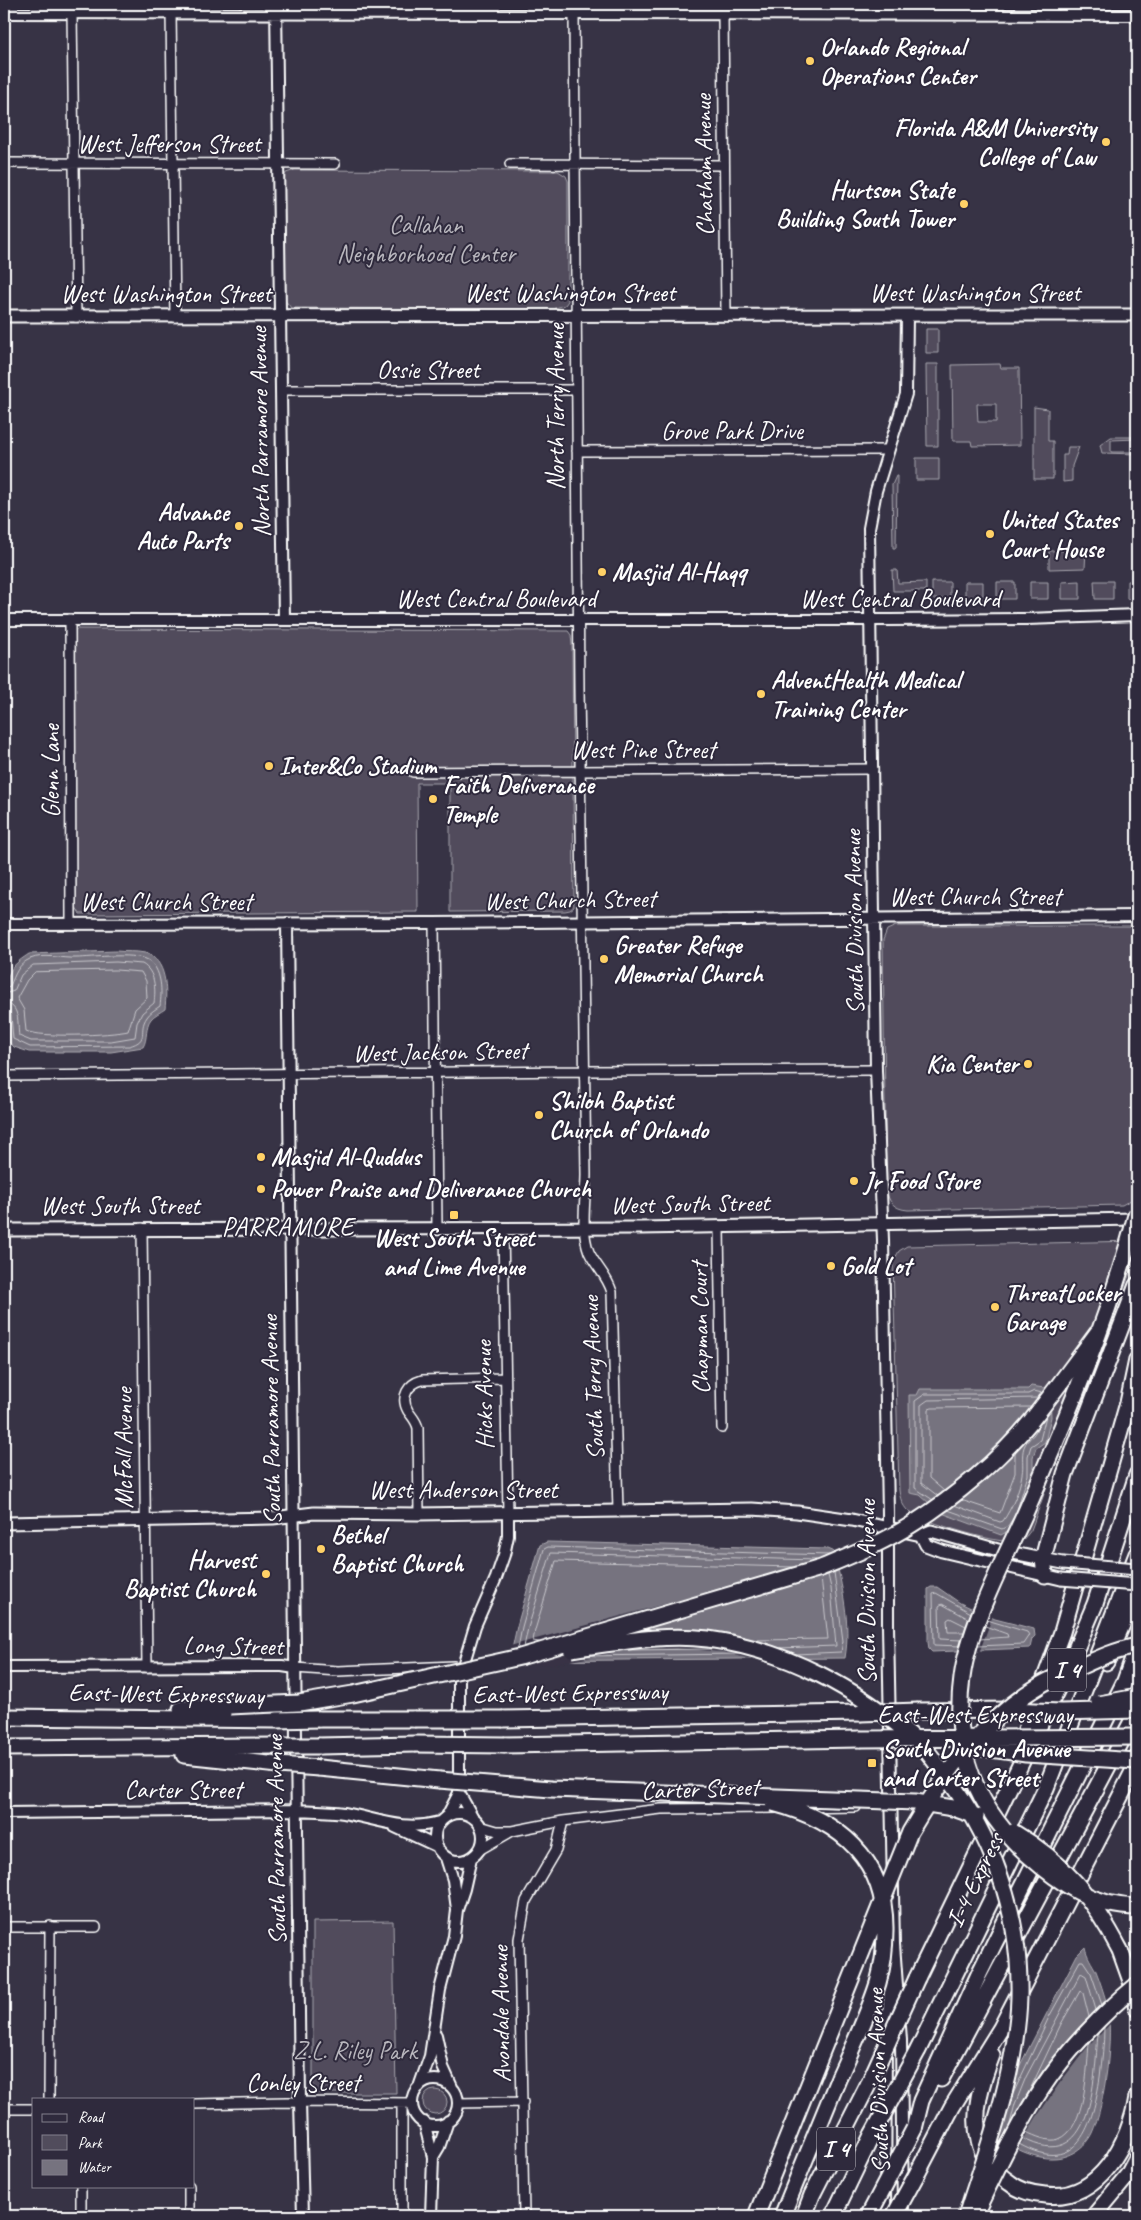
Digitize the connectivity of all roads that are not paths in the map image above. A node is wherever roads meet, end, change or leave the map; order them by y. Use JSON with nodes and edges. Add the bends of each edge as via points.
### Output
{"nodes":[{"id":1,"x":276,"y":8,"type":"edge"},
{"id":2,"x":72,"y":12,"type":"junction"},
{"id":3,"x":171,"y":12,"type":"junction"},
{"id":4,"x":4,"y":13,"type":"edge"},
{"id":5,"x":574,"y":13,"type":"junction"},
{"id":6,"x":723,"y":14,"type":"junction"},
{"id":7,"x":1137,"y":15,"type":"edge"},
{"id":8,"x":4,"y":163,"type":"edge"},
{"id":9,"x":75,"y":164,"type":"junction"},
{"id":10,"x":278,"y":164,"type":"junction"},
{"id":11,"x":335,"y":164,"type":"dead end"},
{"id":12,"x":510,"y":164,"type":"dead end"},
{"id":13,"x":575,"y":164,"type":"junction"},
{"id":14,"x":174,"y":165,"type":"junction"},
{"id":15,"x":724,"y":165,"type":"junction"},
{"id":16,"x":4,"y":316,"type":"edge"},
{"id":17,"x":576,"y":316,"type":"junction"},
{"id":18,"x":726,"y":316,"type":"junction"},
{"id":19,"x":907,"y":316,"type":"junction"},
{"id":20,"x":1137,"y":316,"type":"edge"},
{"id":21,"x":76,"y":317,"type":"junction"},
{"id":22,"x":175,"y":317,"type":"junction"},
{"id":23,"x":280,"y":317,"type":"junction"},
{"id":24,"x":281,"y":390,"type":"junction"},
{"id":25,"x":576,"y":390,"type":"junction"},
{"id":26,"x":888,"y":450,"type":"junction"},
{"id":27,"x":576,"y":451,"type":"junction"},
{"id":28,"x":1137,"y":615,"type":"edge"},
{"id":29,"x":70,"y":619,"type":"junction"},
{"id":30,"x":4,"y":620,"type":"edge"},
{"id":31,"x":284,"y":620,"type":"junction"},
{"id":32,"x":871,"y":620,"type":"junction"},
{"id":33,"x":578,"y":621,"type":"junction"},
{"id":34,"x":873,"y":769,"type":"junction"},
{"id":35,"x":580,"y":771,"type":"junction"},
{"id":36,"x":413,"y":772,"type":"dead end"},
{"id":37,"x":1137,"y":916,"type":"edge"},
{"id":38,"x":875,"y":918,"type":"junction"},
{"id":39,"x":581,"y":921,"type":"junction"},
{"id":40,"x":71,"y":923,"type":"junction"},
{"id":41,"x":287,"y":923,"type":"junction"},
{"id":42,"x":434,"y":923,"type":"junction"},
{"id":43,"x":4,"y":924,"type":"edge"},
{"id":44,"x":876,"y":1070,"type":"junction"},
{"id":45,"x":585,"y":1071,"type":"junction"},
{"id":46,"x":435,"y":1072,"type":"junction"},
{"id":47,"x":288,"y":1074,"type":"junction"},
{"id":48,"x":4,"y":1076,"type":"edge"},
{"id":49,"x":1137,"y":1211,"type":"edge"},
{"id":50,"x":1137,"y":1218,"type":"edge"},
{"id":51,"x":882,"y":1222,"type":"junction"},
{"id":52,"x":719,"y":1227,"type":"junction"},
{"id":53,"x":142,"y":1228,"type":"junction"},
{"id":54,"x":585,"y":1228,"type":"junction"},
{"id":55,"x":437,"y":1229,"type":"junction"},
{"id":56,"x":503,"y":1229,"type":"junction"},
{"id":57,"x":4,"y":1230,"type":"edge"},
{"id":58,"x":290,"y":1230,"type":"junction"},
{"id":59,"x":1137,"y":1285,"type":"edge"},
{"id":60,"x":1098,"y":1332,"type":"junction"},
{"id":61,"x":1137,"y":1360,"type":"edge"},
{"id":62,"x":504,"y":1378,"type":"junction"},
{"id":63,"x":722,"y":1428,"type":"dead end"},
{"id":64,"x":1137,"y":1475,"type":"edge"},
{"id":65,"x":618,"y":1511,"type":"junction"},
{"id":66,"x":508,"y":1513,"type":"junction"},
{"id":67,"x":419,"y":1514,"type":"junction"},
{"id":68,"x":294,"y":1515,"type":"junction"},
{"id":69,"x":145,"y":1519,"type":"junction"},
{"id":70,"x":4,"y":1522,"type":"edge"},
{"id":71,"x":888,"y":1528,"type":"junction"},
{"id":72,"x":921,"y":1536,"type":"junction"},
{"id":73,"x":1137,"y":1554,"type":"edge"},
{"id":74,"x":1043,"y":1559,"type":"junction"},
{"id":75,"x":1137,"y":1569,"type":"edge"},
{"id":76,"x":1046,"y":1575,"type":"junction"},
{"id":77,"x":1137,"y":1585,"type":"edge"},
{"id":78,"x":1137,"y":1590,"type":"edge"},
{"id":79,"x":1137,"y":1646,"type":"edge"},
{"id":80,"x":520,"y":1657,"type":"junction"},
{"id":81,"x":462,"y":1665,"type":"junction"},
{"id":82,"x":4,"y":1667,"type":"edge"},
{"id":83,"x":148,"y":1667,"type":"junction"},
{"id":84,"x":295,"y":1668,"type":"junction"},
{"id":85,"x":1137,"y":1697,"type":"edge"},
{"id":86,"x":1137,"y":1711,"type":"edge"},
{"id":87,"x":1061,"y":1712,"type":"junction"},
{"id":88,"x":4,"y":1717,"type":"edge"},
{"id":89,"x":93,"y":1717,"type":"junction"},
{"id":90,"x":1137,"y":1737,"type":"edge"},
{"id":91,"x":918,"y":1739,"type":"junction"},
{"id":92,"x":126,"y":1746,"type":"junction"},
{"id":93,"x":4,"y":1748,"type":"edge"},
{"id":94,"x":1137,"y":1762,"type":"edge"},
{"id":95,"x":1046,"y":1788,"type":"junction"},
{"id":96,"x":459,"y":1793,"type":"junction"},
{"id":97,"x":742,"y":1796,"type":"junction"},
{"id":98,"x":891,"y":1807,"type":"junction"},
{"id":99,"x":297,"y":1810,"type":"junction"},
{"id":100,"x":4,"y":1813,"type":"edge"},
{"id":101,"x":472,"y":1816,"type":"junction"},
{"id":102,"x":443,"y":1819,"type":"junction"},
{"id":103,"x":563,"y":1821,"type":"junction"},
{"id":104,"x":392,"y":1825,"type":"junction"},
{"id":105,"x":480,"y":1826,"type":"junction"},
{"id":106,"x":512,"y":1831,"type":"junction"},
{"id":107,"x":436,"y":1846,"type":"junction"},
{"id":108,"x":479,"y":1850,"type":"junction"},
{"id":109,"x":975,"y":1856,"type":"junction"},
{"id":110,"x":446,"y":1858,"type":"junction"},
{"id":111,"x":471,"y":1858,"type":"junction"},
{"id":112,"x":1137,"y":1907,"type":"edge"},
{"id":113,"x":457,"y":1910,"type":"junction"},
{"id":114,"x":50,"y":1926,"type":"junction"},
{"id":115,"x":4,"y":1927,"type":"edge"},
{"id":116,"x":96,"y":1927,"type":"dead end"},
{"id":117,"x":894,"y":1944,"type":"junction"},
{"id":118,"x":1137,"y":1986,"type":"edge"},
{"id":119,"x":1137,"y":2008,"type":"edge"},
{"id":120,"x":1001,"y":2028,"type":"junction"},
{"id":121,"x":435,"y":2032,"type":"junction"},
{"id":122,"x":418,"y":2087,"type":"junction"},
{"id":123,"x":452,"y":2087,"type":"junction"},
{"id":124,"x":930,"y":2090,"type":"junction"},
{"id":125,"x":1137,"y":2097,"type":"edge"},
{"id":126,"x":49,"y":2098,"type":"edge"},
{"id":127,"x":300,"y":2102,"type":"junction"},
{"id":128,"x":523,"y":2102,"type":"junction"},
{"id":129,"x":408,"y":2103,"type":"junction"},
{"id":130,"x":458,"y":2103,"type":"junction"},
{"id":131,"x":195,"y":2104,"type":"edge"},
{"id":132,"x":4,"y":2109,"type":"edge"},
{"id":133,"x":32,"y":2109,"type":"edge"},
{"id":134,"x":448,"y":2121,"type":"junction"},
{"id":135,"x":424,"y":2122,"type":"junction"},
{"id":136,"x":433,"y":2157,"type":"junction"},
{"id":137,"x":1137,"y":2158,"type":"edge"},
{"id":138,"x":81,"y":2188,"type":"edge"},
{"id":139,"x":189,"y":2188,"type":"edge"},
{"id":140,"x":81,"y":2216,"type":"edge"},
{"id":141,"x":189,"y":2216,"type":"edge"},
{"id":142,"x":303,"y":2216,"type":"edge"},
{"id":143,"x":402,"y":2216,"type":"edge"},
{"id":144,"x":430,"y":2216,"type":"edge"},
{"id":145,"x":524,"y":2216,"type":"edge"},
{"id":146,"x":756,"y":2216,"type":"edge"},
{"id":147,"x":782,"y":2216,"type":"edge"},
{"id":148,"x":804,"y":2216,"type":"edge"},
{"id":149,"x":833,"y":2216,"type":"edge"},
{"id":150,"x":869,"y":2216,"type":"edge"},
{"id":151,"x":885,"y":2216,"type":"edge"},
{"id":152,"x":894,"y":2216,"type":"edge"},
{"id":153,"x":904,"y":2216,"type":"edge"},
{"id":154,"x":966,"y":2216,"type":"edge"},
{"id":155,"x":974,"y":2216,"type":"edge"},
{"id":156,"x":1094,"y":2216,"type":"edge"}],
"edges":[{"from":1,"to":3,"type":"street"},
{"from":1,"to":5,"type":"street"},
{"from":1,"to":10,"type":"street","name":"North Parramore Avenue"},
{"from":2,"to":3,"type":"street"},
{"from":2,"to":4,"type":"street"},
{"from":2,"to":9,"type":"street"},
{"from":3,"to":14,"type":"street"},
{"from":5,"to":6,"type":"street"},
{"from":5,"to":13,"type":"street","name":"North Terry Avenue"},
{"from":6,"to":7,"type":"street"},
{"from":6,"to":15,"type":"street","name":"Chatham Avenue"},
{"from":8,"to":9,"type":"street","name":"West Jefferson Street"},
{"from":9,"to":14,"type":"street","name":"West Jefferson Street"},
{"from":9,"to":21,"type":"street"},
{"from":10,"to":11,"type":"street","name":"West Jefferson Street"},
{"from":10,"to":14,"type":"street","name":"West Jefferson Street"},
{"from":10,"to":23,"type":"street","name":"North Parramore Avenue"},
{"from":12,"to":13,"type":"street"},
{"from":13,"to":15,"type":"street"},
{"from":13,"to":17,"type":"street","name":"North Terry Avenue"},
{"from":14,"to":22,"type":"street"},
{"from":15,"to":18,"type":"street","name":"Chatham Avenue"},
{"from":16,"to":21,"type":"main road","name":"West Washington Street"},
{"from":17,"to":18,"type":"main road","name":"West Washington Street"},
{"from":17,"to":23,"type":"main road","name":"West Washington Street"},
{"from":17,"to":25,"type":"street","name":"North Terry Avenue"},
{"from":18,"to":19,"type":"main road","name":"West Washington Street"},
{"from":19,"to":20,"type":"main road","name":"West Washington Street"},
{"from":19,"to":26,"type":"street","name":"South Division Avenue","via":[[906,394]]},
{"from":21,"to":22,"type":"main road","name":"West Washington Street"},
{"from":22,"to":23,"type":"main road","name":"West Washington Street"},
{"from":23,"to":24,"type":"street","name":"North Parramore Avenue"},
{"from":24,"to":25,"type":"street","name":"Ossie Street"},
{"from":24,"to":31,"type":"street","name":"North Parramore Avenue"},
{"from":25,"to":27,"type":"street","name":"North Terry Avenue"},
{"from":26,"to":27,"type":"street","name":"Grove Park Drive"},
{"from":26,"to":32,"type":"street","name":"South Division Avenue","via":[[869,528]]},
{"from":27,"to":33,"type":"street","name":"North Terry Avenue"},
{"from":28,"to":32,"type":"street","name":"West Central Boulevard"},
{"from":29,"to":30,"type":"street","name":"West Central Boulevard"},
{"from":29,"to":31,"type":"street","name":"West Central Boulevard"},
{"from":29,"to":40,"type":"street","name":"Glenn Lane"},
{"from":31,"to":33,"type":"street","name":"West Central Boulevard"},
{"from":32,"to":33,"type":"street","name":"West Central Boulevard"},
{"from":32,"to":34,"type":"street","name":"South Division Avenue"},
{"from":33,"to":35,"type":"street","name":"South Terry Avenue"},
{"from":34,"to":35,"type":"street","name":"West Pine Street"},
{"from":34,"to":38,"type":"street","name":"South Division Avenue"},
{"from":35,"to":36,"type":"street","name":"West Pine Street"},
{"from":35,"to":39,"type":"street","name":"South Terry Avenue"},
{"from":37,"to":38,"type":"street","name":"West Church Street"},
{"from":38,"to":39,"type":"street","name":"West Church Street"},
{"from":38,"to":44,"type":"street","name":"South Division Avenue"},
{"from":39,"to":42,"type":"street","name":"West Church Street"},
{"from":39,"to":45,"type":"street","name":"South Terry Avenue"},
{"from":40,"to":41,"type":"street","name":"West Church Street"},
{"from":40,"to":43,"type":"street","name":"West Church Street"},
{"from":41,"to":42,"type":"street","name":"West Church Street"},
{"from":41,"to":47,"type":"street","name":"South Parramore Avenue"},
{"from":42,"to":46,"type":"street"},
{"from":44,"to":45,"type":"street","name":"West Jackson Street"},
{"from":44,"to":51,"type":"street","name":"South Division Avenue"},
{"from":45,"to":46,"type":"street","name":"West Jackson Street"},
{"from":45,"to":54,"type":"street","name":"South Terry Avenue"},
{"from":46,"to":47,"type":"street","name":"West Jackson Street"},
{"from":46,"to":55,"type":"street"},
{"from":47,"to":48,"type":"street","name":"West Jackson Street"},
{"from":47,"to":58,"type":"street","name":"South Parramore Avenue"},
{"from":49,"to":60,"type":"highway","bridge":true,"via":[[1122,1268]]},
{"from":50,"to":51,"type":"main road","name":"West South Street"},
{"from":51,"to":52,"type":"main road","name":"West South Street"},
{"from":51,"to":71,"type":"street","name":"South Division Avenue"},
{"from":52,"to":54,"type":"main road","name":"West South Street"},
{"from":52,"to":63,"type":"street","name":"Chapman Court"},
{"from":53,"to":57,"type":"main road","name":"West South Street"},
{"from":53,"to":58,"type":"main road","name":"West South Street"},
{"from":53,"to":69,"type":"street","name":"McFall Avenue"},
{"from":54,"to":56,"type":"main road","name":"West South Street"},
{"from":54,"to":65,"type":"street","name":"South Terry Avenue","via":[[588,1250],[608,1279],[612,1292]]},
{"from":55,"to":56,"type":"main road","name":"West South Street"},
{"from":55,"to":58,"type":"main road","name":"West South Street"},
{"from":56,"to":62,"type":"street","name":"Hicks Avenue"},
{"from":58,"to":68,"type":"street","name":"South Parramore Avenue"},
{"from":59,"to":74,"type":"highway","via":[[1065,1474]]},
{"from":60,"to":80,"type":"highway","bridge":true,"via":[[1030,1422],[1003,1451],[952,1496],[913,1524],[821,1568]]},
{"from":60,"to":112,"type":"highway","bridge":true,"via":[[967,1654],[962,1679],[961,1735],[978,1793],[1017,1846],[1078,1893]]},
{"from":61,"to":109,"type":"highway","via":[[1128,1403],[1062,1632]]},
{"from":62,"to":66,"type":"street","name":"Hicks Avenue"},
{"from":62,"to":67,"type":"street","via":[[428,1380],[411,1385],[405,1397],[408,1411],[418,1428]]},
{"from":64,"to":109,"type":"highway","number":"I 4","via":[[1095,1604],[1073,1656]]},
{"from":65,"to":66,"type":"main road","name":"West Anderson Street"},
{"from":65,"to":71,"type":"main road","name":"West Anderson Street","via":[[752,1509],[843,1519]]},
{"from":66,"to":67,"type":"main road","name":"West Anderson Street"},
{"from":66,"to":81,"type":"street","name":"Hicks Avenue","via":[[504,1555]]},
{"from":67,"to":68,"type":"main road","name":"West Anderson Street"},
{"from":68,"to":69,"type":"main road","name":"West Anderson Street"},
{"from":68,"to":84,"type":"street","name":"South Parramore Avenue"},
{"from":69,"to":70,"type":"main road","name":"West Anderson Street"},
{"from":69,"to":83,"type":"street","name":"McFall Avenue"},
{"from":71,"to":72,"type":"main road","name":"West Anderson Street"},
{"from":71,"to":98,"type":"street","name":"South Division Avenue"},
{"from":72,"to":74,"type":"main road","name":"West Anderson Street","via":[[931,1531]]},
{"from":72,"to":76,"type":"main road","name":"West Anderson Street","via":[[926,1545],[942,1550]]},
{"from":73,"to":95,"type":"highway","name":"I-4 Express"},
{"from":74,"to":75,"type":"main road","name":"West Anderson Street","bridge":true},
{"from":74,"to":76,"type":"highway"},
{"from":76,"to":77,"type":"main road","name":"West Anderson Street","bridge":true},
{"from":78,"to":95,"type":"highway"},
{"from":79,"to":124,"type":"highway","via":[[1125,1681],[980,1972]]},
{"from":79,"to":146,"type":"highway","bridge":true,"via":[[1111,1652],[1039,1685],[976,1737],[935,1789],[910,1832]]},
{"from":80,"to":89,"type":"highway","bridge":true,"via":[[299,1703]]},
{"from":80,"to":154,"type":"highway","bridge":true,"via":[[652,1638],[706,1639],[746,1646],[819,1673],[872,1706],[918,1741],[960,1793],[986,1840],[1009,1900],[1017,1942],[1019,1997],[1013,2050],[995,2126]]},
{"from":81,"to":84,"type":"street","name":"Long Street","via":[[338,1671]]},
{"from":81,"to":96,"type":"street","name":"Hicks Avenue","via":[[458,1698]]},
{"from":82,"to":83,"type":"street","name":"Long Street"},
{"from":83,"to":84,"type":"street","name":"Long Street"},
{"from":84,"to":99,"type":"street","name":"South Parramore Avenue"},
{"from":85,"to":87,"type":"highway","bridge":true},
{"from":86,"to":87,"type":"highway","name":"East-West Expressway","bridge":true},
{"from":86,"to":124,"type":"highway"},
{"from":87,"to":89,"type":"highway","name":"East-West Expressway","bridge":true,"via":[[1009,1710],[318,1720]]},
{"from":88,"to":89,"type":"highway","name":"East-West Expressway"},
{"from":90,"to":91,"type":"highway","name":"East-West Expressway","bridge":true},
{"from":91,"to":92,"type":"highway","name":"East-West Expressway","bridge":true},
{"from":91,"to":94,"type":"highway","bridge":true,"via":[[1026,1754]]},
{"from":92,"to":93,"type":"highway","name":"East-West Expressway"},
{"from":92,"to":97,"type":"highway","bridge":true,"via":[[278,1765],[440,1780]]},
{"from":94,"to":120,"type":"highway"},
{"from":95,"to":149,"type":"highway","name":"I-4 Express","bridge":true},
{"from":96,"to":101,"type":"street","name":"Hicks Avenue"},
{"from":96,"to":102,"type":"street","name":"Hicks Avenue"},
{"from":97,"to":119,"type":"highway","bridge":true,"via":[[915,1802],[953,1808],[984,1819],[1038,1848],[1061,1867],[1092,1902],[1120,1950]]},
{"from":97,"to":147,"type":"highway","bridge":true,"via":[[787,1806],[840,1832],[865,1857],[879,1885],[885,1913],[884,1954],[879,1981]]},
{"from":98,"to":103,"type":"street","name":"Carter Street","via":[[660,1810]]},
{"from":98,"to":117,"type":"street","name":"South Division Avenue"},
{"from":99,"to":100,"type":"street","name":"Carter Street"},
{"from":99,"to":104,"type":"street","name":"Carter Street","via":[[343,1813]]},
{"from":99,"to":127,"type":"street","name":"South Parramore Avenue"},
{"from":101,"to":102,"type":"street","via":[[459,1812]]},
{"from":101,"to":105,"type":"street"},
{"from":102,"to":104,"type":"street","name":"Carter Street","via":[[422,1827]]},
{"from":102,"to":107,"type":"street","via":[[434,1836]]},
{"from":103,"to":106,"type":"street","name":"Carter Street"},
{"from":103,"to":128,"type":"street","name":"Avondale Avenue","via":[[556,1850],[526,1901],[519,1939]]},
{"from":104,"to":107,"type":"street","name":"Carter Street"},
{"from":105,"to":106,"type":"street","name":"Carter Street"},
{"from":105,"to":108,"type":"street","via":[[483,1841]]},
{"from":106,"to":108,"type":"street","name":"Carter Street"},
{"from":107,"to":110,"type":"street"},
{"from":108,"to":111,"type":"street"},
{"from":109,"to":148,"type":"highway","number":"I 4","bridge":true},
{"from":110,"to":111,"type":"street","via":[[456,1861]]},
{"from":110,"to":113,"type":"street"},
{"from":111,"to":113,"type":"street"},
{"from":113,"to":121,"type":"street","via":[[440,1990]]},
{"from":114,"to":115,"type":"street"},
{"from":114,"to":116,"type":"street"},
{"from":114,"to":126,"type":"street"},
{"from":117,"to":151,"type":"street","name":"South Division Avenue","via":[[886,2043]]},
{"from":117,"to":153,"type":"street","name":"South Division Avenue","via":[[901,2040]]},
{"from":118,"to":155,"type":"highway","bridge":true,"via":[[1081,2040],[1042,2088],[1012,2138]]},
{"from":120,"to":125,"type":"highway","via":[[985,2074],[977,2122],[984,2154],[994,2168],[1017,2188],[1052,2196],[1071,2194],[1088,2186],[1122,2147]]},
{"from":120,"to":152,"type":"highway","bridge":true,"via":[[952,2107]]},
{"from":121,"to":122,"type":"street"},
{"from":121,"to":123,"type":"street","via":[[442,2067]]},
{"from":122,"to":123,"type":"street","via":[[433,2080]]},
{"from":122,"to":129,"type":"street"},
{"from":123,"to":130,"type":"street"},
{"from":124,"to":150,"type":"highway","bridge":true,"via":[[920,2101],[914,2129]]},
{"from":127,"to":129,"type":"street","name":"Conley Street"},
{"from":127,"to":131,"type":"street","name":"Conley Street"},
{"from":127,"to":142,"type":"street","name":"South Parramore Avenue"},
{"from":128,"to":130,"type":"street"},
{"from":128,"to":145,"type":"street","name":"Avondale Avenue"},
{"from":129,"to":135,"type":"street"},
{"from":129,"to":143,"type":"street"},
{"from":130,"to":134,"type":"street","via":[[456,2112]]},
{"from":132,"to":133,"type":"street"},
{"from":134,"to":135,"type":"street","via":[[435,2125]]},
{"from":134,"to":136,"type":"street"},
{"from":135,"to":136,"type":"street"},
{"from":136,"to":144,"type":"street"},
{"from":137,"to":156,"type":"highway","via":[[1128,2175]]},
{"from":138,"to":140,"type":"street"},
{"from":139,"to":141,"type":"street"}]}
